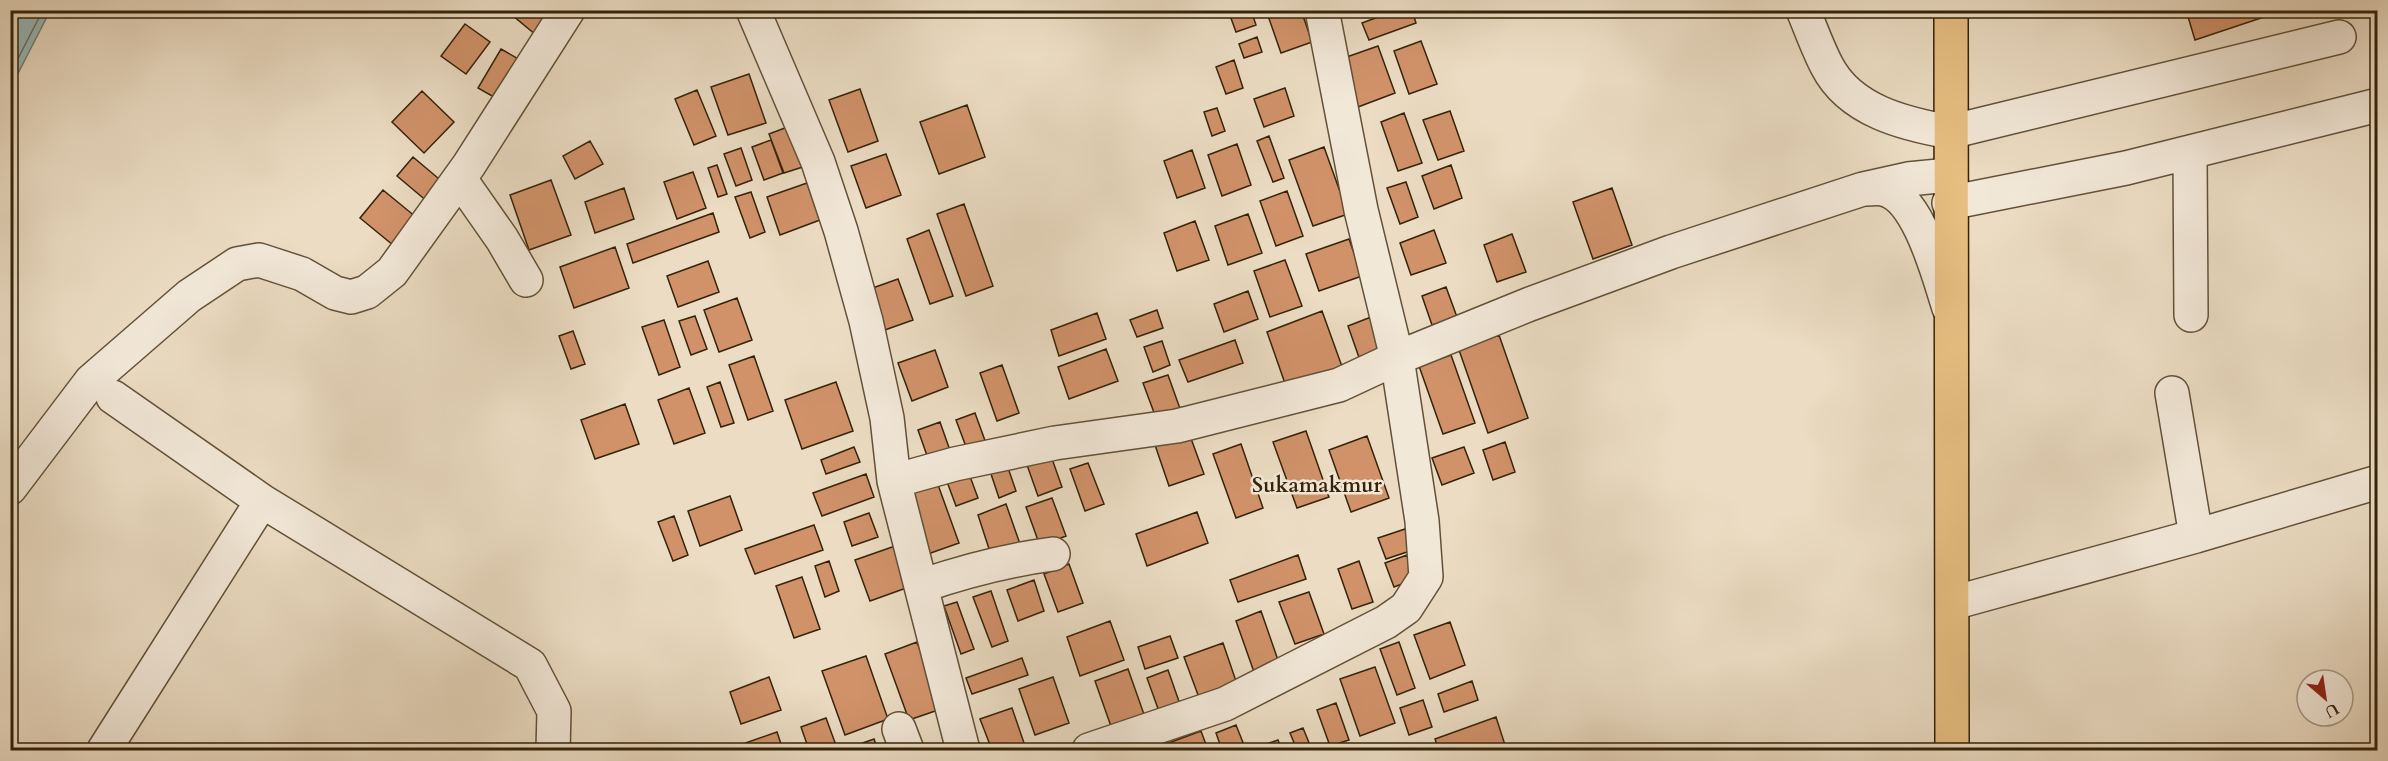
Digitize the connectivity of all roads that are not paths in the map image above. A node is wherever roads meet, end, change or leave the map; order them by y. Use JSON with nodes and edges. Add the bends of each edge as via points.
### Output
{"nodes":[{"id":1,"x":568,"y":10,"type":"edge"},
{"id":2,"x":753,"y":10,"type":"edge"},
{"id":3,"x":1322,"y":10,"type":"edge"},
{"id":4,"x":1803,"y":10,"type":"edge"},
{"id":5,"x":1951,"y":10,"type":"edge"},
{"id":6,"x":2339,"y":37,"type":"dead end"},
{"id":7,"x":2378,"y":105,"type":"edge"},
{"id":8,"x":1950,"y":132,"type":"junction"},
{"id":9,"x":2190,"y":153,"type":"junction"},
{"id":10,"x":460,"y":179,"type":"junction"},
{"id":11,"x":1863,"y":189,"type":"junction"},
{"id":12,"x":1949,"y":189,"type":"junction"},
{"id":13,"x":526,"y":280,"type":"dead end"},
{"id":14,"x":1950,"y":313,"type":"junction"},
{"id":15,"x":2191,"y":315,"type":"dead end"},
{"id":16,"x":1397,"y":358,"type":"junction"},
{"id":17,"x":2172,"y":393,"type":"dead end"},
{"id":18,"x":113,"y":397,"type":"dead end"},
{"id":19,"x":894,"y":481,"type":"junction"},
{"id":20,"x":2378,"y":482,"type":"edge"},
{"id":21,"x":10,"y":488,"type":"edge"},
{"id":22,"x":262,"y":501,"type":"junction"},
{"id":23,"x":2196,"y":536,"type":"junction"},
{"id":24,"x":1053,"y":554,"type":"dead end"},
{"id":25,"x":921,"y":586,"type":"junction"},
{"id":26,"x":1953,"y":603,"type":"junction"},
{"id":27,"x":104,"y":750,"type":"edge"},
{"id":28,"x":553,"y":750,"type":"edge"},
{"id":29,"x":963,"y":750,"type":"edge"},
{"id":30,"x":1089,"y":750,"type":"edge"},
{"id":31,"x":1952,"y":750,"type":"edge"}],
"edges":[{"from":1,"to":10,"type":"street"},
{"from":2,"to":19,"type":"street","via":[[818,162],[841,231],[885,407]]},
{"from":3,"to":16,"type":"street","via":[[1361,210]]},
{"from":4,"to":8,"type":"street","via":[[1827,68],[1848,93],[1910,125]]},
{"from":5,"to":8,"type":"main road"},
{"from":6,"to":8,"type":"street"},
{"from":7,"to":9,"type":"street"},
{"from":8,"to":12,"type":"main road"},
{"from":9,"to":12,"type":"street"},
{"from":9,"to":15,"type":"street"},
{"from":10,"to":13,"type":"street"},
{"from":10,"to":21,"type":"street","via":[[392,272],[367,292],[351,297],[335,293],[302,274],[259,260],[237,264],[189,296],[91,381]]},
{"from":11,"to":12,"type":"street","via":[[1908,179]]},
{"from":11,"to":14,"type":"street","via":[[1883,189],[1904,204],[1921,229]]},
{"from":11,"to":16,"type":"street","via":[[1671,252]]},
{"from":12,"to":14,"type":"main road"},
{"from":14,"to":26,"type":"main road"},
{"from":16,"to":19,"type":"street","via":[[1339,385],[1177,426],[1055,443]]},
{"from":16,"to":30,"type":"street","via":[[1422,521],[1426,578],[1406,608],[1226,704]]},
{"from":17,"to":23,"type":"street"},
{"from":18,"to":22,"type":"street"},
{"from":19,"to":25,"type":"street"},
{"from":20,"to":23,"type":"street"},
{"from":22,"to":27,"type":"street"},
{"from":22,"to":28,"type":"street","via":[[530,665],[554,711]]},
{"from":23,"to":26,"type":"street"},
{"from":24,"to":25,"type":"street","via":[[994,564]]},
{"from":25,"to":29,"type":"street"},
{"from":26,"to":31,"type":"main road"}]}
